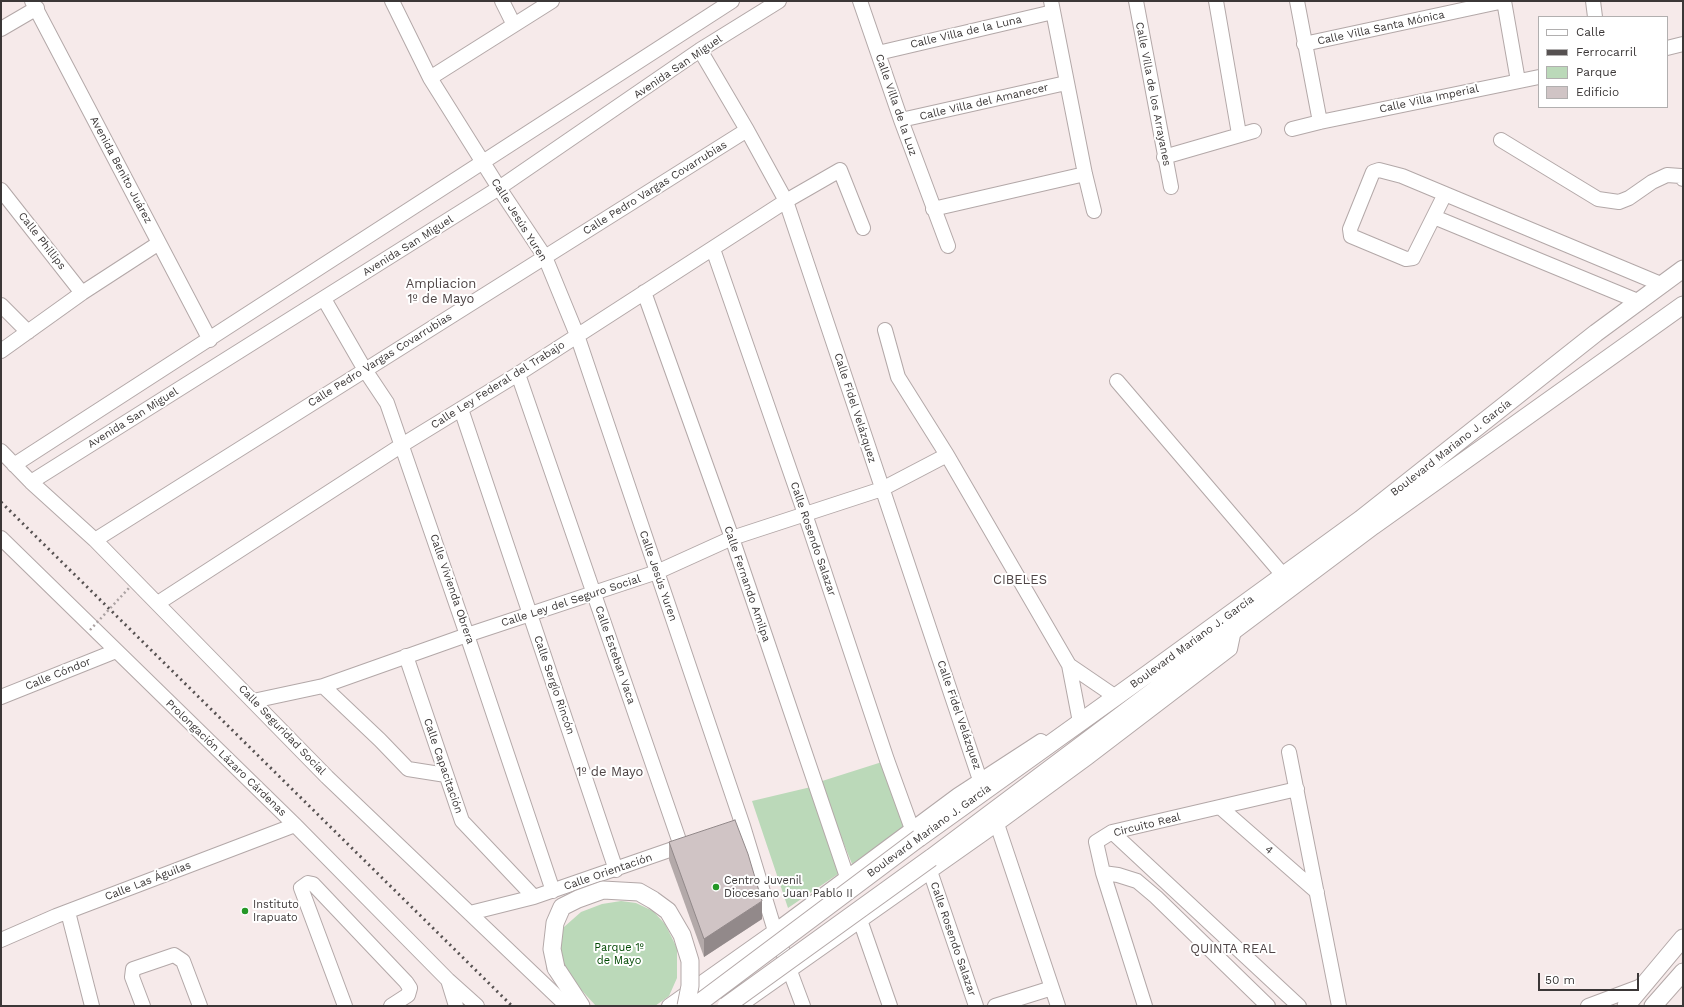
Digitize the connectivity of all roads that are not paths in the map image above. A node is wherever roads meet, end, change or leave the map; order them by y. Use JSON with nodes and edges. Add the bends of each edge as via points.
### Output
{"nodes":[{"id":1,"x":392,"y":1,"type":"edge"},
{"id":2,"x":502,"y":1,"type":"edge"},
{"id":3,"x":552,"y":1,"type":"edge"},
{"id":4,"x":732,"y":1,"type":"edge"},
{"id":5,"x":779,"y":1,"type":"edge"},
{"id":6,"x":860,"y":1,"type":"edge"},
{"id":7,"x":1136,"y":1,"type":"edge"},
{"id":8,"x":1216,"y":1,"type":"edge"},
{"id":9,"x":1297,"y":1,"type":"edge"},
{"id":10,"x":1504,"y":1,"type":"edge"},
{"id":11,"x":1593,"y":1,"type":"edge"},
{"id":12,"x":34,"y":5,"type":"edge"},
{"id":13,"x":1052,"y":6,"type":"edge"},
{"id":14,"x":1595,"y":16,"type":"edge"},
{"id":15,"x":514,"y":25,"type":"junction"},
{"id":16,"x":1,"y":28,"type":"edge"},
{"id":17,"x":1304,"y":44,"type":"junction"},
{"id":18,"x":1683,"y":44,"type":"edge"},
{"id":19,"x":1668,"y":48,"type":"edge"},
{"id":20,"x":700,"y":50,"type":"junction"},
{"id":21,"x":878,"y":53,"type":"junction"},
{"id":22,"x":1538,"y":77,"type":"edge"},
{"id":23,"x":430,"y":78,"type":"junction"},
{"id":24,"x":1518,"y":81,"type":"junction"},
{"id":25,"x":1066,"y":83,"type":"junction"},
{"id":26,"x":901,"y":120,"type":"junction"},
{"id":27,"x":1320,"y":122,"type":"junction"},
{"id":28,"x":1292,"y":129,"type":"dead end"},
{"id":29,"x":747,"y":130,"type":"junction"},
{"id":30,"x":1254,"y":130,"type":"dead end"},
{"id":31,"x":1239,"y":134,"type":"junction"},
{"id":32,"x":1501,"y":140,"type":"dead end"},
{"id":33,"x":1164,"y":157,"type":"junction"},
{"id":34,"x":482,"y":161,"type":"junction"},
{"id":35,"x":1085,"y":174,"type":"junction"},
{"id":36,"x":1683,"y":180,"type":"edge"},
{"id":37,"x":1171,"y":187,"type":"dead end"},
{"id":38,"x":499,"y":188,"type":"junction"},
{"id":39,"x":1,"y":190,"type":"edge"},
{"id":40,"x":1445,"y":194,"type":"junction"},
{"id":41,"x":786,"y":202,"type":"junction"},
{"id":42,"x":933,"y":209,"type":"junction"},
{"id":43,"x":1094,"y":211,"type":"dead end"},
{"id":44,"x":1434,"y":217,"type":"junction"},
{"id":45,"x":863,"y":228,"type":"dead end"},
{"id":46,"x":159,"y":243,"type":"junction"},
{"id":47,"x":948,"y":246,"type":"dead end"},
{"id":48,"x":713,"y":249,"type":"junction"},
{"id":49,"x":545,"y":257,"type":"junction"},
{"id":50,"x":1683,"y":269,"type":"edge"},
{"id":51,"x":1663,"y":285,"type":"junction"},
{"id":52,"x":644,"y":292,"type":"junction"},
{"id":53,"x":82,"y":293,"type":"junction"},
{"id":54,"x":324,"y":299,"type":"junction"},
{"id":55,"x":1640,"y":302,"type":"junction"},
{"id":56,"x":1,"y":305,"type":"edge"},
{"id":57,"x":1683,"y":305,"type":"edge"},
{"id":58,"x":885,"y":330,"type":"dead end"},
{"id":59,"x":28,"y":332,"type":"junction"},
{"id":60,"x":577,"y":335,"type":"junction"},
{"id":61,"x":210,"y":340,"type":"junction"},
{"id":62,"x":1,"y":351,"type":"edge"},
{"id":63,"x":365,"y":370,"type":"junction"},
{"id":64,"x":518,"y":374,"type":"junction"},
{"id":65,"x":1116,"y":381,"type":"dead end"},
{"id":66,"x":461,"y":409,"type":"junction"},
{"id":67,"x":402,"y":445,"type":"junction"},
{"id":68,"x":1,"y":450,"type":"edge"},
{"id":69,"x":947,"y":455,"type":"junction"},
{"id":70,"x":14,"y":465,"type":"junction"},
{"id":71,"x":31,"y":482,"type":"junction"},
{"id":72,"x":882,"y":489,"type":"junction"},
{"id":73,"x":1403,"y":495,"type":"junction"},
{"id":74,"x":805,"y":514,"type":"junction"},
{"id":75,"x":1,"y":538,"type":"edge"},
{"id":76,"x":732,"y":538,"type":"junction"},
{"id":77,"x":94,"y":540,"type":"junction"},
{"id":78,"x":657,"y":572,"type":"junction"},
{"id":79,"x":1283,"y":575,"type":"junction"},
{"id":80,"x":593,"y":593,"type":"junction"},
{"id":81,"x":158,"y":603,"type":"junction"},
{"id":82,"x":530,"y":614,"type":"junction"},
{"id":83,"x":1234,"y":630,"type":"junction"},
{"id":84,"x":467,"y":634,"type":"junction"},
{"id":85,"x":116,"y":650,"type":"junction"},
{"id":86,"x":406,"y":656,"type":"junction"},
{"id":87,"x":1069,"y":665,"type":"junction"},
{"id":88,"x":1149,"y":673,"type":"junction"},
{"id":89,"x":323,"y":686,"type":"junction"},
{"id":90,"x":1113,"y":695,"type":"junction"},
{"id":91,"x":1,"y":696,"type":"edge"},
{"id":92,"x":253,"y":701,"type":"junction"},
{"id":93,"x":1079,"y":717,"type":"junction"},
{"id":94,"x":1289,"y":752,"type":"dead end"},
{"id":95,"x":446,"y":775,"type":"junction"},
{"id":96,"x":980,"y":780,"type":"junction"},
{"id":97,"x":1297,"y":789,"type":"junction"},
{"id":98,"x":1221,"y":808,"type":"junction"},
{"id":99,"x":997,"y":824,"type":"junction"},
{"id":100,"x":295,"y":825,"type":"junction"},
{"id":101,"x":743,"y":826,"type":"junction"},
{"id":102,"x":730,"y":830,"type":"edge"},
{"id":103,"x":1112,"y":832,"type":"junction"},
{"id":104,"x":915,"y":833,"type":"junction"},
{"id":105,"x":702,"y":839,"type":"edge"},
{"id":106,"x":681,"y":846,"type":"junction"},
{"id":107,"x":930,"y":865,"type":"junction"},
{"id":108,"x":616,"y":870,"type":"junction"},
{"id":109,"x":1103,"y":873,"type":"junction"},
{"id":110,"x":847,"y":877,"type":"junction"},
{"id":111,"x":553,"y":891,"type":"junction"},
{"id":112,"x":1317,"y":892,"type":"junction"},
{"id":113,"x":534,"y":898,"type":"junction"},
{"id":114,"x":68,"y":912,"type":"junction"},
{"id":115,"x":470,"y":913,"type":"junction"},
{"id":116,"x":860,"y":920,"type":"junction"},
{"id":117,"x":775,"y":931,"type":"junction"},
{"id":118,"x":1683,"y":938,"type":"edge"},
{"id":119,"x":1,"y":940,"type":"edge"},
{"id":120,"x":1240,"y":951,"type":"junction"},
{"id":121,"x":1225,"y":964,"type":"junction"},
{"id":122,"x":790,"y":971,"type":"junction"},
{"id":123,"x":1683,"y":972,"type":"edge"},
{"id":124,"x":448,"y":980,"type":"junction"},
{"id":125,"x":1644,"y":985,"type":"junction"},
{"id":126,"x":1052,"y":988,"type":"junction"},
{"id":127,"x":1652,"y":1005,"type":"edge"},
{"id":128,"x":92,"y":1006,"type":"edge"},
{"id":129,"x":143,"y":1006,"type":"edge"},
{"id":130,"x":200,"y":1006,"type":"edge"},
{"id":131,"x":345,"y":1006,"type":"edge"},
{"id":132,"x":391,"y":1006,"type":"edge"},
{"id":133,"x":456,"y":1006,"type":"edge"},
{"id":134,"x":477,"y":1006,"type":"edge"},
{"id":135,"x":567,"y":1006,"type":"edge"},
{"id":136,"x":582,"y":1006,"type":"edge"},
{"id":137,"x":670,"y":1006,"type":"edge"},
{"id":138,"x":686,"y":1006,"type":"edge"},
{"id":139,"x":695,"y":1006,"type":"edge"},
{"id":140,"x":738,"y":1006,"type":"edge"},
{"id":141,"x":803,"y":1006,"type":"edge"},
{"id":142,"x":890,"y":1006,"type":"edge"},
{"id":143,"x":976,"y":1006,"type":"edge"},
{"id":144,"x":995,"y":1006,"type":"edge"},
{"id":145,"x":1058,"y":1006,"type":"edge"},
{"id":146,"x":1145,"y":1006,"type":"edge"},
{"id":147,"x":1268,"y":1006,"type":"edge"},
{"id":148,"x":1299,"y":1006,"type":"edge"},
{"id":149,"x":1339,"y":1006,"type":"edge"},
{"id":150,"x":1588,"y":1006,"type":"edge"},
{"id":151,"x":1626,"y":1006,"type":"edge"}],
"edges":[{"from":1,"to":23,"type":"street","name":"Calle Jesús Yuren"},
{"from":2,"to":15,"type":"street"},
{"from":3,"to":15,"type":"street"},
{"from":4,"to":34,"type":"street"},
{"from":5,"to":20,"type":"street","name":"Avenida San Miguel"},
{"from":6,"to":21,"type":"street","name":"Calle Villa de la Luz"},
{"from":7,"to":33,"type":"street","name":"Calle Villa de los Arrayanes"},
{"from":8,"to":31,"type":"street"},
{"from":9,"to":17,"type":"street"},
{"from":10,"to":17,"type":"street","name":"Calle Villa Santa Mónica"},
{"from":10,"to":24,"type":"street"},
{"from":11,"to":14,"type":"street"},
{"from":12,"to":16,"type":"street"},
{"from":12,"to":46,"type":"street","name":"Avenida Benito Juárez"},
{"from":13,"to":21,"type":"street","name":"Calle Villa de la Luna"},
{"from":13,"to":25,"type":"street"},
{"from":15,"to":23,"type":"street"},
{"from":17,"to":27,"type":"street"},
{"from":18,"to":19,"type":"street"},
{"from":20,"to":29,"type":"street","name":"Calle Fidel Velázquez"},
{"from":20,"to":38,"type":"street","name":"Avenida San Miguel"},
{"from":21,"to":26,"type":"street","name":"Calle Villa de la Luz"},
{"from":22,"to":24,"type":"street","name":"Calle Villa Imperial"},
{"from":23,"to":34,"type":"street","name":"Calle Jesús Yuren"},
{"from":24,"to":27,"type":"street","name":"Calle Villa Imperial"},
{"from":25,"to":26,"type":"street","name":"Calle Villa del Amanecer"},
{"from":25,"to":35,"type":"street"},
{"from":26,"to":42,"type":"street","name":"Calle Villa de la Luz"},
{"from":27,"to":28,"type":"street","name":"Calle Villa Imperial"},
{"from":29,"to":41,"type":"street","name":"Calle Fidel Velázquez"},
{"from":29,"to":49,"type":"street","name":"Calle Pedro Vargas Covarrubias"},
{"from":30,"to":31,"type":"street"},
{"from":31,"to":33,"type":"street"},
{"from":32,"to":36,"type":"street","via":[[1598,199],[1619,202],[1667,175],[1681,176]]},
{"from":33,"to":37,"type":"street","name":"Calle Villa de los Arrayanes"},
{"from":34,"to":38,"type":"street","name":"Calle Jesús Yuren"},
{"from":34,"to":61,"type":"street"},
{"from":35,"to":42,"type":"street"},
{"from":35,"to":43,"type":"street"},
{"from":38,"to":49,"type":"street","name":"Calle Jesús Yuren"},
{"from":38,"to":54,"type":"street","name":"Avenida San Miguel"},
{"from":39,"to":53,"type":"street","name":"Calle Phillips"},
{"from":40,"to":44,"type":"street"},
{"from":40,"to":44,"type":"street","via":[[1402,176],[1379,170],[1373,172],[1350,228],[1351,236],[1406,259],[1413,258]]},
{"from":40,"to":51,"type":"street"},
{"from":41,"to":45,"type":"street","name":"Calle Ley Federal del Trabajo","via":[[840,170]]},
{"from":41,"to":48,"type":"street","name":"Calle Ley Federal del Trabajo"},
{"from":41,"to":72,"type":"street","name":"Calle Fidel Velázquez"},
{"from":42,"to":47,"type":"street","name":"Calle Villa de la Luz"},
{"from":44,"to":55,"type":"street"},
{"from":46,"to":53,"type":"street"},
{"from":46,"to":61,"type":"street","name":"Avenida Benito Juárez"},
{"from":48,"to":52,"type":"street","name":"Calle Ley Federal del Trabajo"},
{"from":48,"to":74,"type":"street","name":"Calle Rosendo Salazar"},
{"from":49,"to":60,"type":"street","name":"Calle Jesús Yuren"},
{"from":49,"to":63,"type":"street","name":"Calle Pedro Vargas Covarrubias"},
{"from":50,"to":51,"type":"main road","name":"Boulevard Mariano J. García"},
{"from":51,"to":55,"type":"main road","name":"Boulevard Mariano J. García"},
{"from":52,"to":60,"type":"street","name":"Calle Ley Federal del Trabajo"},
{"from":52,"to":76,"type":"street","name":"Calle Fernando Amilpa"},
{"from":53,"to":59,"type":"street"},
{"from":54,"to":63,"type":"street","name":"Calle Vivienda Obrera"},
{"from":54,"to":71,"type":"street","name":"Avenida San Miguel"},
{"from":55,"to":73,"type":"main road","name":"Boulevard Mariano J. García","via":[[1590,338]]},
{"from":56,"to":59,"type":"street"},
{"from":57,"to":73,"type":"main road","name":"Boulevard Mariano J. García"},
{"from":58,"to":69,"type":"street","via":[[898,377]]},
{"from":59,"to":62,"type":"street"},
{"from":60,"to":64,"type":"street","name":"Calle Ley Federal del Trabajo"},
{"from":60,"to":78,"type":"street","name":"Calle Jesús Yuren"},
{"from":61,"to":70,"type":"street"},
{"from":63,"to":67,"type":"street","name":"Calle Vivienda Obrera","via":[[387,403]]},
{"from":63,"to":77,"type":"street","name":"Calle Pedro Vargas Covarrubias"},
{"from":64,"to":66,"type":"street","name":"Calle Ley Federal del Trabajo"},
{"from":64,"to":80,"type":"street","name":"Calle Esteban Vaca"},
{"from":65,"to":79,"type":"street"},
{"from":66,"to":67,"type":"street","name":"Calle Ley Federal del Trabajo"},
{"from":66,"to":82,"type":"street","name":"Calle Sergio Rincón"},
{"from":67,"to":81,"type":"street","name":"Calle Ley Federal del Trabajo"},
{"from":67,"to":84,"type":"street","name":"Calle Vivienda Obrera"},
{"from":68,"to":70,"type":"street","name":"Calle Seguridad Social"},
{"from":69,"to":72,"type":"street","name":"Calle Ley del Seguro Social"},
{"from":69,"to":87,"type":"street"},
{"from":70,"to":71,"type":"street","name":"Calle Seguridad Social"},
{"from":71,"to":77,"type":"street","name":"Calle Seguridad Social"},
{"from":72,"to":74,"type":"street","name":"Calle Ley del Seguro Social"},
{"from":72,"to":96,"type":"street","name":"Calle Fidel Velázquez"},
{"from":73,"to":79,"type":"main road","name":"Boulevard Mariano J. García"},
{"from":73,"to":83,"type":"main road","name":"Boulevard Mariano J. García"},
{"from":74,"to":76,"type":"street","name":"Calle Ley del Seguro Social"},
{"from":74,"to":104,"type":"street","name":"Calle Rosendo Salazar"},
{"from":75,"to":85,"type":"street","name":"Prolongación Lázaro Cárdenas"},
{"from":76,"to":78,"type":"street","name":"Calle Ley del Seguro Social"},
{"from":76,"to":110,"type":"street","name":"Calle Fernando Amilpa"},
{"from":77,"to":81,"type":"street","name":"Calle Seguridad Social"},
{"from":78,"to":80,"type":"street","name":"Calle Ley del Seguro Social"},
{"from":78,"to":101,"type":"street","name":"Calle Jesús Yuren"},
{"from":79,"to":88,"type":"main road","name":"Boulevard Mariano J. García"},
{"from":80,"to":82,"type":"street","name":"Calle Ley del Seguro Social"},
{"from":80,"to":106,"type":"street","name":"Calle Esteban Vaca"},
{"from":81,"to":92,"type":"street","name":"Calle Seguridad Social"},
{"from":82,"to":84,"type":"street","name":"Calle Ley del Seguro Social"},
{"from":82,"to":108,"type":"street","name":"Calle Sergio Rincón"},
{"from":83,"to":99,"type":"street","via":[[1230,649]]},
{"from":83,"to":107,"type":"main road","name":"Boulevard Mariano J. García"},
{"from":84,"to":86,"type":"street","name":"Calle Ley del Seguro Social"},
{"from":84,"to":111,"type":"street","name":"Calle Vivienda Obrera"},
{"from":85,"to":91,"type":"street","name":"Calle Cóndor"},
{"from":85,"to":100,"type":"street","name":"Prolongación Lázaro Cárdenas"},
{"from":86,"to":89,"type":"street","name":"Calle Ley del Seguro Social"},
{"from":86,"to":95,"type":"street","name":"Calle Capacitación"},
{"from":87,"to":90,"type":"street"},
{"from":87,"to":93,"type":"street"},
{"from":88,"to":90,"type":"street"},
{"from":88,"to":104,"type":"main road","name":"Boulevard Mariano J. García"},
{"from":89,"to":92,"type":"street","name":"Calle Ley del Seguro Social"},
{"from":89,"to":95,"type":"street","via":[[408,769]]},
{"from":90,"to":93,"type":"street"},
{"from":92,"to":115,"type":"street","name":"Calle Seguridad Social"},
{"from":93,"to":96,"type":"street"},
{"from":94,"to":97,"type":"street"},
{"from":95,"to":113,"type":"street","name":"Calle Capacitación","via":[[462,821]]},
{"from":96,"to":104,"type":"street"},
{"from":97,"to":98,"type":"street","name":"Circuito Real"},
{"from":97,"to":112,"type":"street"},
{"from":98,"to":103,"type":"street","name":"Circuito Real"},
{"from":98,"to":112,"type":"street","name":"4"},
{"from":99,"to":107,"type":"street"},
{"from":99,"to":126,"type":"street"},
{"from":100,"to":114,"type":"street","name":"Calle Las Águilas"},
{"from":100,"to":124,"type":"street","name":"Prolongación Lázaro Cárdenas"},
{"from":101,"to":102,"type":"street"},
{"from":101,"to":117,"type":"street","name":"Calle Jesús Yuren"},
{"from":103,"to":109,"type":"street","name":"Circuito Real","via":[[1096,842]]},
{"from":103,"to":120,"type":"street"},
{"from":104,"to":110,"type":"street"},
{"from":104,"to":139,"type":"main road","name":"Boulevard Mariano J. García","bridge":true},
{"from":105,"to":106,"type":"street","name":"Calle Orientación"},
{"from":106,"to":108,"type":"street","name":"Calle Orientación"},
{"from":107,"to":116,"type":"street"},
{"from":107,"to":140,"type":"main road","name":"Boulevard Mariano J. García","bridge":true},
{"from":107,"to":143,"type":"street","name":"Calle Rosendo Salazar"},
{"from":108,"to":111,"type":"street","name":"Calle Orientación"},
{"from":109,"to":121,"type":"street","via":[[1137,881]]},
{"from":109,"to":146,"type":"street","name":"Circuito Real"},
{"from":110,"to":117,"type":"street"},
{"from":111,"to":113,"type":"street","name":"Calle Orientación"},
{"from":112,"to":149,"type":"street"},
{"from":113,"to":115,"type":"street","name":"Calle Orientación"},
{"from":114,"to":119,"type":"street","name":"Calle Las Águilas"},
{"from":114,"to":128,"type":"street"},
{"from":115,"to":135,"type":"street","name":"Calle Seguridad Social"},
{"from":116,"to":122,"type":"street"},
{"from":116,"to":142,"type":"street"},
{"from":117,"to":122,"type":"street","name":"Calle Jesús Yuren"},
{"from":117,"to":137,"type":"street"},
{"from":118,"to":125,"type":"main road"},
{"from":120,"to":121,"type":"street"},
{"from":120,"to":148,"type":"street"},
{"from":121,"to":147,"type":"street"},
{"from":122,"to":140,"type":"street"},
{"from":122,"to":141,"type":"street","name":"Calle Jesús Yuren"},
{"from":123,"to":127,"type":"main road"},
{"from":124,"to":133,"type":"street"},
{"from":124,"to":134,"type":"street","name":"Prolongación Lázaro Cárdenas"},
{"from":125,"to":150,"type":"street"},
{"from":125,"to":151,"type":"main road"},
{"from":126,"to":144,"type":"street"},
{"from":126,"to":145,"type":"street"},
{"from":129,"to":130,"type":"street","via":[[132,977],[133,969],[174,955],[182,961]]},
{"from":131,"to":132,"type":"street","via":[[301,888],[308,883],[313,884],[406,982],[410,988],[408,995]]},
{"from":136,"to":138,"type":"main road","bridge":true,"via":[[556,968],[552,949],[555,923],[562,907],[603,890],[639,892],[668,911],[682,935],[690,961],[690,986]]}]}
